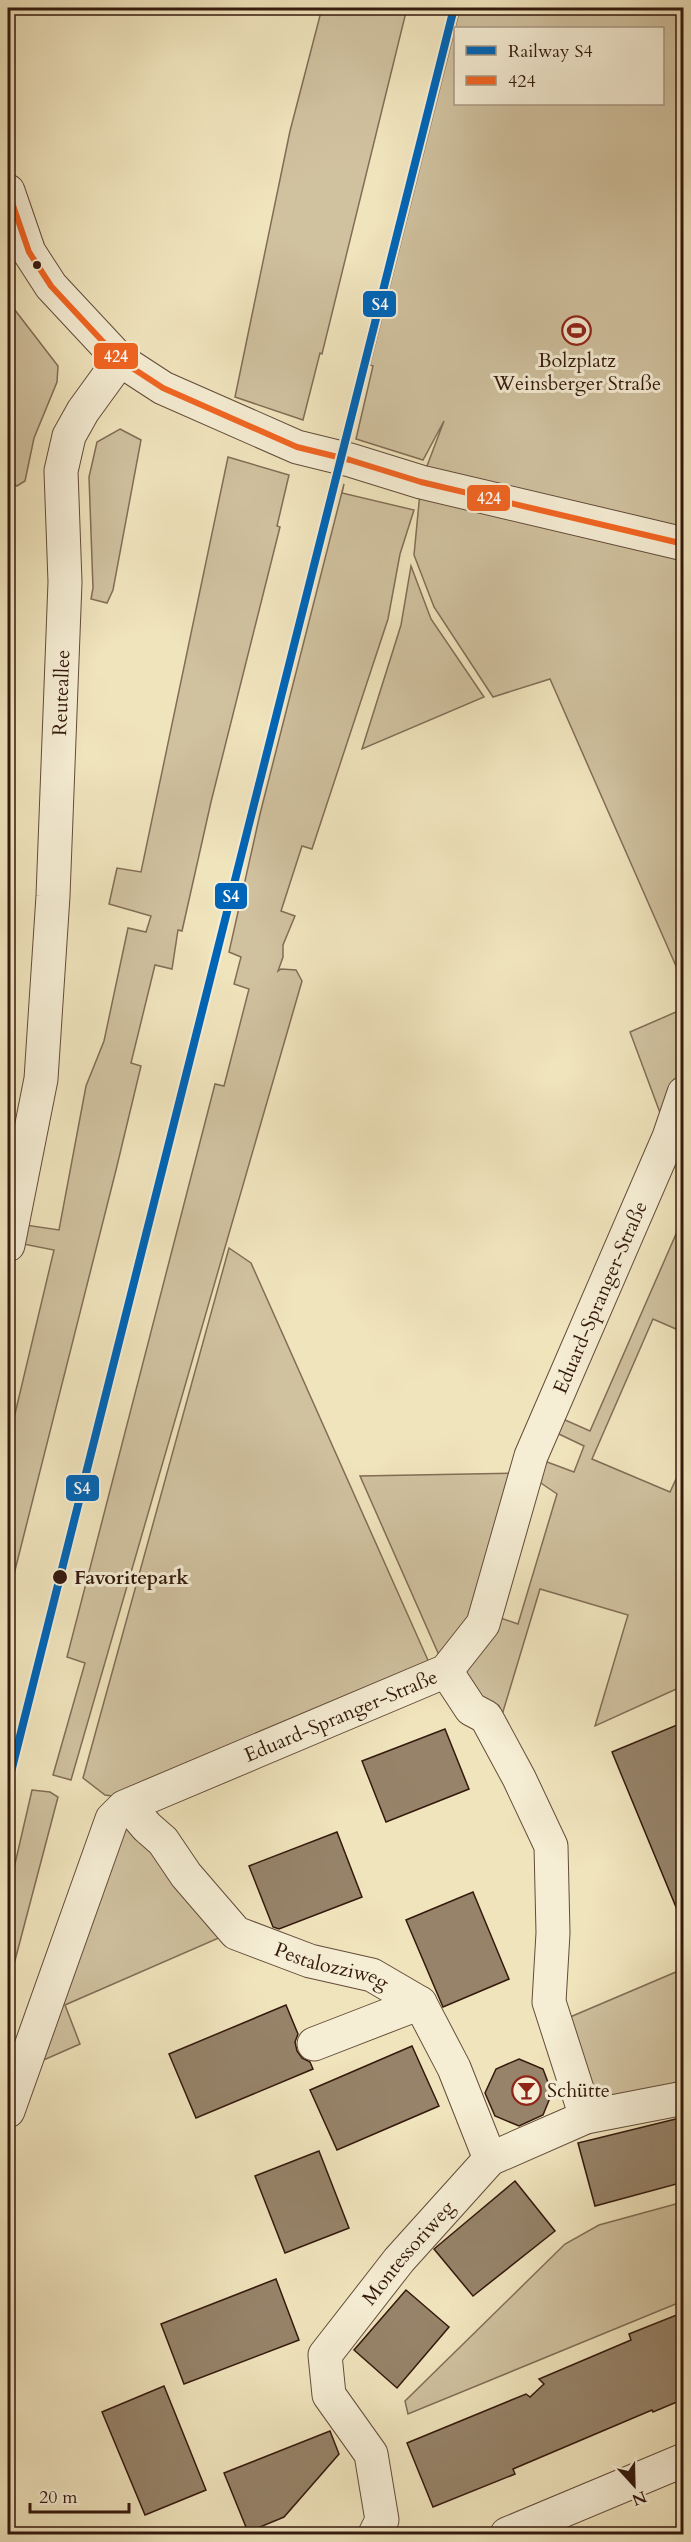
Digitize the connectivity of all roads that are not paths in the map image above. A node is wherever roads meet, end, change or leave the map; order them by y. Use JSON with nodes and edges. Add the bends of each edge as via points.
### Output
{"nodes":[{"id":1,"x":8,"y":191,"type":"edge"},
{"id":2,"x":120,"y":360,"type":"junction"},
{"id":3,"x":684,"y":544,"type":"edge"},
{"id":4,"x":684,"y":1093,"type":"edge"},
{"id":5,"x":8,"y":1245,"type":"edge"},
{"id":6,"x":446,"y":1671,"type":"junction"},
{"id":7,"x":129,"y":1806,"type":"junction"},
{"id":8,"x":420,"y":2003,"type":"junction"},
{"id":9,"x":315,"y":2044,"type":"dead end"},
{"id":10,"x":684,"y":2098,"type":"edge"},
{"id":11,"x":8,"y":2111,"type":"edge"},
{"id":12,"x":586,"y":2117,"type":"junction"},
{"id":13,"x":490,"y":2159,"type":"junction"},
{"id":14,"x":684,"y":2460,"type":"edge"},
{"id":15,"x":375,"y":2535,"type":"edge"},
{"id":16,"x":507,"y":2535,"type":"edge"}],
"edges":[{"from":1,"to":2,"type":"street","via":[[29,252],[51,286]]},
{"from":2,"to":3,"type":"street","via":[[163,388],[297,447],[421,482]]},
{"from":2,"to":5,"type":"street","name":"Reuteallee","via":[[69,436],[61,471],[65,582],[53,896],[41,1079]]},
{"from":4,"to":6,"type":"street","name":"Eduard-Spranger-Straße","via":[[669,1137],[531,1456],[483,1624]]},
{"from":6,"to":7,"type":"street","name":"Eduard-Spranger-Straße"},
{"from":6,"to":12,"type":"street","via":[[471,1709],[486,1717],[551,1846],[553,1933],[549,2002]]},
{"from":7,"to":8,"type":"street","name":"Pestalozziweg","via":[[163,1841],[186,1875],[236,1933],[310,1961],[372,1975]]},
{"from":7,"to":11,"type":"street","name":"Eduard-Spranger-Straße","via":[[112,1819]]},
{"from":8,"to":9,"type":"street"},
{"from":8,"to":13,"type":"street","via":[[454,2068]]},
{"from":10,"to":12,"type":"street","name":"Montessoriweg"},
{"from":12,"to":13,"type":"street","name":"Montessoriweg"},
{"from":13,"to":15,"type":"street","name":"Montessoriweg","via":[[399,2260],[325,2355],[329,2395],[371,2454],[382,2520]]},
{"from":14,"to":16,"type":"street"}]}
